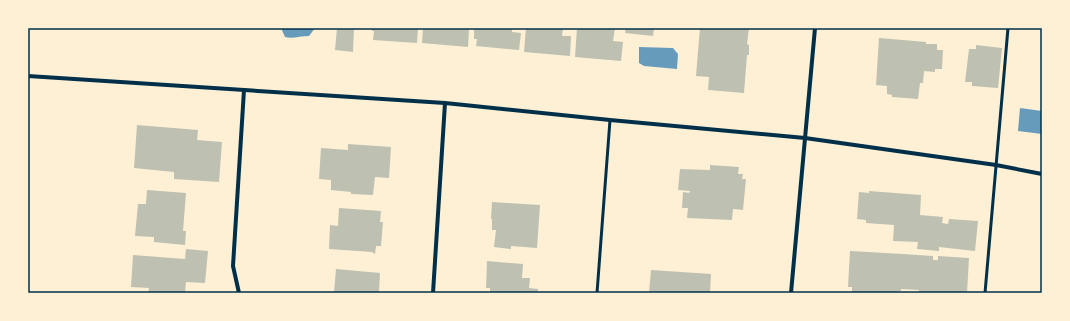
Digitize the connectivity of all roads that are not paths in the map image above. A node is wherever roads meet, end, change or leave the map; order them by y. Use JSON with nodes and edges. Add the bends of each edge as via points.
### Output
{"nodes":[{"id":1,"x":815,"y":28,"type":"edge"},
{"id":2,"x":1008,"y":28,"type":"edge"},
{"id":3,"x":28,"y":76,"type":"edge"},
{"id":4,"x":244,"y":90,"type":"junction"},
{"id":5,"x":445,"y":103,"type":"junction"},
{"id":6,"x":610,"y":120,"type":"junction"},
{"id":7,"x":805,"y":138,"type":"junction"},
{"id":8,"x":996,"y":165,"type":"junction"},
{"id":9,"x":1042,"y":174,"type":"edge"},
{"id":10,"x":239,"y":293,"type":"edge"},
{"id":11,"x":433,"y":293,"type":"edge"},
{"id":12,"x":597,"y":293,"type":"edge"},
{"id":13,"x":792,"y":293,"type":"edge"},
{"id":14,"x":985,"y":293,"type":"edge"}],
"edges":[{"from":1,"to":7,"type":"street"},
{"from":2,"to":8,"type":"lane"},
{"from":3,"to":4,"type":"street"},
{"from":4,"to":5,"type":"street"},
{"from":4,"to":10,"type":"street","via":[[233,266]]},
{"from":5,"to":6,"type":"street"},
{"from":5,"to":11,"type":"street"},
{"from":6,"to":7,"type":"street"},
{"from":6,"to":12,"type":"lane"},
{"from":7,"to":8,"type":"street"},
{"from":7,"to":13,"type":"street"},
{"from":8,"to":9,"type":"street"},
{"from":8,"to":14,"type":"lane"}]}
